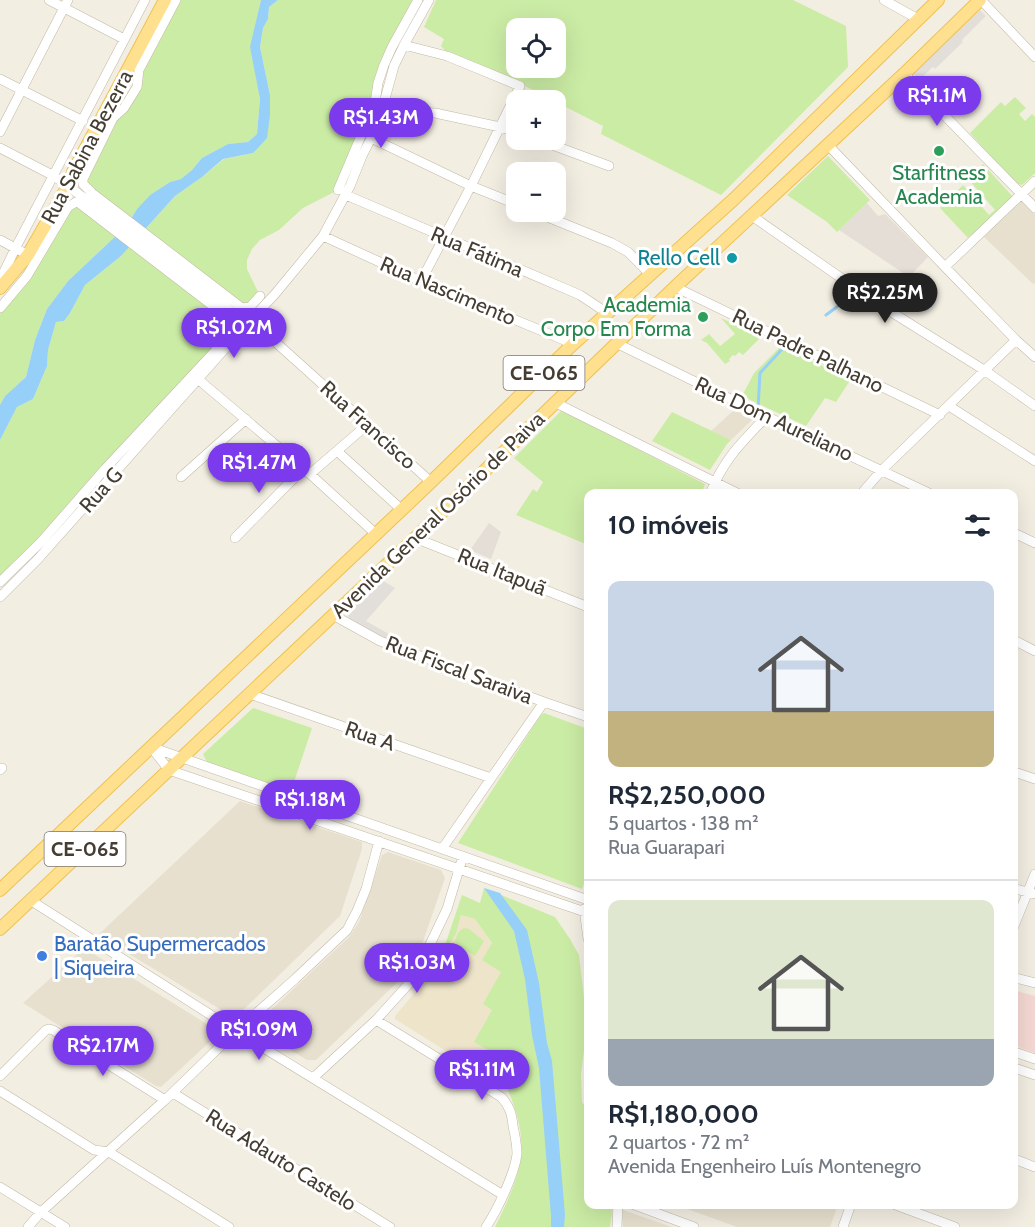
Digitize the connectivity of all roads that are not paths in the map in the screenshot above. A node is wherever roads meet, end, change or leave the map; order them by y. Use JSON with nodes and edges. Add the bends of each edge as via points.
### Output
{"nodes":[{"id":1,"x":49,"y":0,"type":"edge"},
{"id":2,"x":145,"y":0,"type":"edge"},
{"id":3,"x":165,"y":0,"type":"edge"},
{"id":4,"x":176,"y":0,"type":"edge"},
{"id":5,"x":418,"y":0,"type":"edge"},
{"id":6,"x":429,"y":0,"type":"edge"},
{"id":7,"x":884,"y":0,"type":"edge"},
{"id":8,"x":938,"y":0,"type":"edge"},
{"id":9,"x":980,"y":0,"type":"edge"},
{"id":10,"x":66,"y":4,"type":"edge"},
{"id":11,"x":918,"y":19,"type":"junction"},
{"id":12,"x":124,"y":39,"type":"junction"},
{"id":13,"x":404,"y":45,"type":"junction"},
{"id":14,"x":1035,"y":57,"type":"edge"},
{"id":15,"x":904,"y":74,"type":"junction"},
{"id":16,"x":0,"y":79,"type":"edge"},
{"id":17,"x":22,"y":90,"type":"junction"},
{"id":18,"x":382,"y":110,"type":"junction"},
{"id":19,"x":83,"y":121,"type":"junction"},
{"id":20,"x":500,"y":127,"type":"junction"},
{"id":21,"x":506,"y":129,"type":"edge"},
{"id":22,"x":0,"y":132,"type":"edge"},
{"id":23,"x":371,"y":138,"type":"junction"},
{"id":24,"x":828,"y":144,"type":"junction"},
{"id":25,"x":0,"y":148,"type":"edge"},
{"id":26,"x":566,"y":150,"type":"edge"},
{"id":27,"x":609,"y":166,"type":"dead end"},
{"id":28,"x":54,"y":176,"type":"junction"},
{"id":29,"x":1035,"y":181,"type":"edge"},
{"id":30,"x":68,"y":186,"type":"junction"},
{"id":31,"x":471,"y":186,"type":"junction"},
{"id":32,"x":342,"y":192,"type":"junction"},
{"id":33,"x":1021,"y":194,"type":"junction"},
{"id":34,"x":506,"y":200,"type":"edge"},
{"id":35,"x":97,"y":207,"type":"junction"},
{"id":36,"x":1035,"y":208,"type":"edge"},
{"id":37,"x":752,"y":216,"type":"junction"},
{"id":38,"x":561,"y":222,"type":"edge"},
{"id":39,"x":323,"y":236,"type":"junction"},
{"id":40,"x":443,"y":238,"type":"junction"},
{"id":41,"x":0,"y":240,"type":"edge"},
{"id":42,"x":16,"y":247,"type":"junction"},
{"id":43,"x":28,"y":255,"type":"junction"},
{"id":44,"x":174,"y":266,"type":"junction"},
{"id":45,"x":945,"y":267,"type":"junction"},
{"id":46,"x":651,"y":275,"type":"junction"},
{"id":47,"x":421,"y":281,"type":"junction"},
{"id":48,"x":0,"y":287,"type":"edge"},
{"id":49,"x":675,"y":287,"type":"junction"},
{"id":50,"x":260,"y":296,"type":"dead end"},
{"id":51,"x":0,"y":308,"type":"edge"},
{"id":52,"x":607,"y":314,"type":"junction"},
{"id":53,"x":249,"y":322,"type":"junction"},
{"id":54,"x":1016,"y":340,"type":"junction"},
{"id":55,"x":618,"y":344,"type":"junction"},
{"id":56,"x":572,"y":345,"type":"junction"},
{"id":57,"x":1035,"y":357,"type":"edge"},
{"id":58,"x":984,"y":370,"type":"junction"},
{"id":59,"x":199,"y":380,"type":"junction"},
{"id":60,"x":556,"y":403,"type":"junction"},
{"id":61,"x":949,"y":406,"type":"junction"},
{"id":62,"x":1035,"y":406,"type":"edge"},
{"id":63,"x":940,"y":415,"type":"junction"},
{"id":64,"x":767,"y":416,"type":"junction"},
{"id":65,"x":246,"y":419,"type":"junction"},
{"id":66,"x":367,"y":425,"type":"junction"},
{"id":67,"x":337,"y":451,"type":"junction"},
{"id":68,"x":1035,"y":461,"type":"edge"},
{"id":69,"x":882,"y":470,"type":"junction"},
{"id":70,"x":306,"y":472,"type":"junction"},
{"id":71,"x":182,"y":477,"type":"dead end"},
{"id":72,"x":431,"y":482,"type":"junction"},
{"id":73,"x":715,"y":482,"type":"junction"},
{"id":74,"x":712,"y":489,"type":"edge"},
{"id":75,"x":729,"y":489,"type":"edge"},
{"id":76,"x":865,"y":489,"type":"edge"},
{"id":77,"x":921,"y":489,"type":"edge"},
{"id":78,"x":402,"y":510,"type":"junction"},
{"id":79,"x":376,"y":534,"type":"junction"},
{"id":80,"x":1018,"y":535,"type":"edge"},
{"id":81,"x":235,"y":538,"type":"dead end"},
{"id":82,"x":415,"y":538,"type":"junction"},
{"id":83,"x":1035,"y":543,"type":"edge"},
{"id":84,"x":0,"y":582,"type":"edge"},
{"id":85,"x":0,"y":597,"type":"edge"},
{"id":86,"x":584,"y":605,"type":"edge"},
{"id":87,"x":333,"y":615,"type":"junction"},
{"id":88,"x":1018,"y":642,"type":"edge"},
{"id":89,"x":1035,"y":651,"type":"edge"},
{"id":90,"x":250,"y":694,"type":"junction"},
{"id":91,"x":544,"y":702,"type":"junction"},
{"id":92,"x":584,"y":716,"type":"edge"},
{"id":93,"x":151,"y":747,"type":"junction"},
{"id":94,"x":181,"y":759,"type":"junction"},
{"id":95,"x":170,"y":770,"type":"junction"},
{"id":96,"x":1018,"y":773,"type":"edge"},
{"id":97,"x":491,"y":778,"type":"junction"},
{"id":98,"x":1035,"y":779,"type":"edge"},
{"id":99,"x":379,"y":841,"type":"junction"},
{"id":100,"x":442,"y":849,"type":"junction"},
{"id":101,"x":463,"y":856,"type":"junction"},
{"id":102,"x":458,"y":869,"type":"junction"},
{"id":103,"x":1035,"y":874,"type":"edge"},
{"id":104,"x":2,"y":885,"type":"edge"},
{"id":105,"x":1031,"y":893,"type":"edge"},
{"id":106,"x":584,"y":898,"type":"edge"},
{"id":107,"x":30,"y":900,"type":"junction"},
{"id":108,"x":584,"y":911,"type":"edge"},
{"id":109,"x":1018,"y":919,"type":"edge"},
{"id":110,"x":0,"y":929,"type":"edge"},
{"id":111,"x":1018,"y":979,"type":"edge"},
{"id":112,"x":1035,"y":983,"type":"edge"},
{"id":113,"x":376,"y":1020,"type":"junction"},
{"id":114,"x":236,"y":1031,"type":"junction"},
{"id":115,"x":1018,"y":1053,"type":"edge"},
{"id":116,"x":1035,"y":1059,"type":"edge"},
{"id":117,"x":1018,"y":1069,"type":"edge"},
{"id":118,"x":1035,"y":1075,"type":"edge"},
{"id":119,"x":0,"y":1076,"type":"edge"},
{"id":120,"x":312,"y":1078,"type":"junction"},
{"id":121,"x":0,"y":1091,"type":"edge"},
{"id":122,"x":173,"y":1093,"type":"junction"},
{"id":123,"x":165,"y":1100,"type":"junction"},
{"id":124,"x":109,"y":1152,"type":"junction"},
{"id":125,"x":1018,"y":1160,"type":"edge"},
{"id":126,"x":1035,"y":1167,"type":"edge"},
{"id":127,"x":0,"y":1187,"type":"edge"},
{"id":128,"x":503,"y":1195,"type":"junction"},
{"id":129,"x":618,"y":1209,"type":"edge"},
{"id":130,"x":645,"y":1209,"type":"edge"},
{"id":131,"x":849,"y":1209,"type":"edge"},
{"id":132,"x":907,"y":1209,"type":"edge"},
{"id":133,"x":41,"y":1212,"type":"junction"},
{"id":134,"x":28,"y":1227,"type":"edge"},
{"id":135,"x":66,"y":1227,"type":"edge"},
{"id":136,"x":229,"y":1227,"type":"edge"},
{"id":137,"x":390,"y":1227,"type":"edge"},
{"id":138,"x":486,"y":1227,"type":"edge"},
{"id":139,"x":617,"y":1227,"type":"edge"},
{"id":140,"x":694,"y":1227,"type":"edge"},
{"id":141,"x":843,"y":1227,"type":"edge"},
{"id":142,"x":956,"y":1227,"type":"edge"}],
"edges":[{"from":1,"to":10,"type":"street"},
{"from":2,"to":12,"type":"street"},
{"from":3,"to":30,"type":"main road","name":"Rua Sabina Bezerra"},
{"from":4,"to":35,"type":"street","via":[[139,70],[137,87],[113,118],[83,179]]},
{"from":5,"to":32,"type":"street","via":[[384,65],[375,103]]},
{"from":6,"to":13,"type":"street"},
{"from":7,"to":11,"type":"street"},
{"from":8,"to":11,"type":"main road","name":"Avenida General Osório de Paiva","number":"CE-065"},
{"from":9,"to":14,"type":"street"},
{"from":9,"to":15,"type":"main road","name":"Avenida General Osório de Paiva","number":"CE-065"},
{"from":10,"to":12,"type":"street"},
{"from":10,"to":17,"type":"street"},
{"from":11,"to":46,"type":"main road","name":"Avenida General Osório de Paiva","number":"CE-065"},
{"from":12,"to":19,"type":"street"},
{"from":13,"to":18,"type":"street","via":[[393,66]]},
{"from":13,"to":20,"type":"street","via":[[447,56],[518,85]]},
{"from":15,"to":24,"type":"main road","name":"Avenida General Osório de Paiva","number":"CE-065"},
{"from":15,"to":33,"type":"street"},
{"from":16,"to":17,"type":"street"},
{"from":17,"to":19,"type":"street"},
{"from":17,"to":22,"type":"street"},
{"from":18,"to":20,"type":"street","via":[[435,113]]},
{"from":18,"to":23,"type":"street"},
{"from":19,"to":28,"type":"street"},
{"from":20,"to":21,"type":"street"},
{"from":20,"to":31,"type":"street"},
{"from":23,"to":31,"type":"street"},
{"from":23,"to":32,"type":"street"},
{"from":24,"to":37,"type":"main road","name":"Avenida General Osório de Paiva","number":"CE-065"},
{"from":24,"to":45,"type":"street"},
{"from":25,"to":28,"type":"street","name":"Rua Francisco"},
{"from":26,"to":27,"type":"street"},
{"from":28,"to":30,"type":"street","name":"Rua Francisco"},
{"from":28,"to":42,"type":"street"},
{"from":29,"to":33,"type":"street"},
{"from":30,"to":35,"type":"street","name":"Rua Francisco"},
{"from":30,"to":43,"type":"main road","name":"Rua Sabina Bezerra"},
{"from":31,"to":34,"type":"street"},
{"from":31,"to":40,"type":"street"},
{"from":32,"to":39,"type":"street"},
{"from":32,"to":40,"type":"street","name":"Rua Fátima"},
{"from":33,"to":36,"type":"street"},
{"from":33,"to":45,"type":"street"},
{"from":35,"to":44,"type":"street","name":"Rua Francisco"},
{"from":35,"to":51,"type":"street","via":[[79,203],[68,207],[27,276]]},
{"from":37,"to":49,"type":"main road","name":"Avenida General Osório de Paiva","number":"CE-065"},
{"from":37,"to":58,"type":"street","via":[[877,303]]},
{"from":38,"to":46,"type":"street","via":[[628,252]]},
{"from":39,"to":47,"type":"street","name":"Rua Nascimento"},
{"from":39,"to":53,"type":"street","name":"Rua G"},
{"from":40,"to":47,"type":"street"},
{"from":40,"to":52,"type":"street","name":"Rua Fátima","via":[[580,296]]},
{"from":41,"to":42,"type":"street"},
{"from":42,"to":43,"type":"street"},
{"from":42,"to":48,"type":"street"},
{"from":43,"to":48,"type":"main road","name":"Rua Sabina Bezerra"},
{"from":44,"to":50,"type":"street","via":[[242,308],[250,307]]},
{"from":44,"to":53,"type":"street","name":"Rua Francisco"},
{"from":44,"to":84,"type":"street","via":[[226,316],[226,334],[216,350],[63,518]]},
{"from":45,"to":54,"type":"street"},
{"from":46,"to":52,"type":"main road","name":"Avenida General Osório de Paiva","number":"CE-065"},
{"from":47,"to":56,"type":"street","name":"Rua Nascimento"},
{"from":49,"to":55,"type":"main road","name":"Avenida General Osório de Paiva","number":"CE-065"},
{"from":49,"to":63,"type":"street","name":"Rua Padre Palhano"},
{"from":52,"to":56,"type":"main road","name":"Avenida General Osório de Paiva","number":"CE-065"},
{"from":53,"to":59,"type":"street","name":"Rua G"},
{"from":53,"to":66,"type":"street","name":"Rua Francisco"},
{"from":54,"to":57,"type":"street"},
{"from":54,"to":58,"type":"street"},
{"from":55,"to":60,"type":"main road","name":"Avenida General Osório de Paiva","number":"CE-065"},
{"from":55,"to":64,"type":"street","name":"Rua Dom Aureliano"},
{"from":56,"to":72,"type":"main road","name":"Avenida General Osório de Paiva","number":"CE-065"},
{"from":58,"to":61,"type":"street"},
{"from":58,"to":62,"type":"street"},
{"from":59,"to":65,"type":"street"},
{"from":59,"to":85,"type":"street","name":"Rua G","via":[[39,559]]},
{"from":60,"to":73,"type":"street"},
{"from":60,"to":82,"type":"main road","name":"Avenida General Osório de Paiva","number":"CE-065"},
{"from":61,"to":63,"type":"street"},
{"from":61,"to":68,"type":"street"},
{"from":63,"to":69,"type":"street"},
{"from":64,"to":69,"type":"street","name":"Rua Dom Aureliano"},
{"from":64,"to":73,"type":"street","via":[[726,461]]},
{"from":65,"to":70,"type":"street"},
{"from":65,"to":71,"type":"street"},
{"from":66,"to":67,"type":"street"},
{"from":66,"to":72,"type":"street","name":"Rua Francisco"},
{"from":67,"to":70,"type":"street"},
{"from":67,"to":78,"type":"street"},
{"from":69,"to":76,"type":"street"},
{"from":69,"to":77,"type":"street","name":"Rua Dom Aureliano"},
{"from":70,"to":79,"type":"street"},
{"from":70,"to":81,"type":"street"},
{"from":72,"to":78,"type":"main road","name":"Avenida General Osório de Paiva","number":"CE-065"},
{"from":73,"to":74,"type":"street"},
{"from":73,"to":75,"type":"street"},
{"from":78,"to":79,"type":"main road","name":"Avenida General Osório de Paiva","number":"CE-065"},
{"from":79,"to":93,"type":"main road","name":"Avenida General Osório de Paiva","number":"CE-065"},
{"from":80,"to":83,"type":"street"},
{"from":82,"to":86,"type":"street","name":"Rua Itapuã"},
{"from":82,"to":87,"type":"main road","name":"Avenida General Osório de Paiva","number":"CE-065"},
{"from":87,"to":90,"type":"main road","name":"Avenida General Osório de Paiva","number":"CE-065"},
{"from":87,"to":91,"type":"street","name":"Rua Fiscal Saraiva","via":[[380,641]]},
{"from":88,"to":89,"type":"street"},
{"from":90,"to":94,"type":"main road","name":"Avenida General Osório de Paiva","number":"CE-065"},
{"from":90,"to":97,"type":"street","name":"Rua A"},
{"from":91,"to":92,"type":"street","name":"Rua Fiscal Saraiva"},
{"from":91,"to":97,"type":"street"},
{"from":93,"to":94,"type":"street"},
{"from":93,"to":95,"type":"street"},
{"from":93,"to":104,"type":"main road","name":"Avenida General Osório de Paiva","number":"CE-065"},
{"from":94,"to":95,"type":"main road","name":"Avenida General Osório de Paiva","number":"CE-065"},
{"from":94,"to":100,"type":"street"},
{"from":95,"to":99,"type":"street"},
{"from":95,"to":107,"type":"main road","name":"Avenida General Osório de Paiva","number":"CE-065"},
{"from":96,"to":98,"type":"street"},
{"from":97,"to":100,"type":"street"},
{"from":99,"to":102,"type":"street"},
{"from":99,"to":114,"type":"street","via":[[366,889],[347,930]]},
{"from":100,"to":101,"type":"street"},
{"from":101,"to":102,"type":"street"},
{"from":101,"to":106,"type":"street"},
{"from":102,"to":108,"type":"street"},
{"from":102,"to":113,"type":"street","via":[[447,909],[414,978]]},
{"from":103,"to":105,"type":"street"},
{"from":105,"to":109,"type":"street"},
{"from":107,"to":110,"type":"main road","name":"Avenida General Osório de Paiva","number":"CE-065"},
{"from":107,"to":114,"type":"street"},
{"from":111,"to":112,"type":"street"},
{"from":113,"to":120,"type":"street"},
{"from":113,"to":128,"type":"street","via":[[507,1103],[517,1153]]},
{"from":114,"to":120,"type":"street"},
{"from":114,"to":122,"type":"street"},
{"from":115,"to":116,"type":"street"},
{"from":117,"to":118,"type":"street"},
{"from":119,"to":123,"type":"street","via":[[50,1029]]},
{"from":120,"to":128,"type":"street"},
{"from":121,"to":124,"type":"street","via":[[94,1150]]},
{"from":122,"to":123,"type":"street"},
{"from":122,"to":137,"type":"street","name":"Rua Adauto Castelo"},
{"from":123,"to":124,"type":"street"},
{"from":124,"to":133,"type":"street"},
{"from":124,"to":136,"type":"street"},
{"from":125,"to":126,"type":"street"},
{"from":127,"to":133,"type":"street"},
{"from":128,"to":138,"type":"street"},
{"from":129,"to":139,"type":"street"},
{"from":130,"to":140,"type":"street"},
{"from":131,"to":141,"type":"street"},
{"from":132,"to":142,"type":"street"},
{"from":133,"to":134,"type":"street"},
{"from":133,"to":135,"type":"street"}]}
